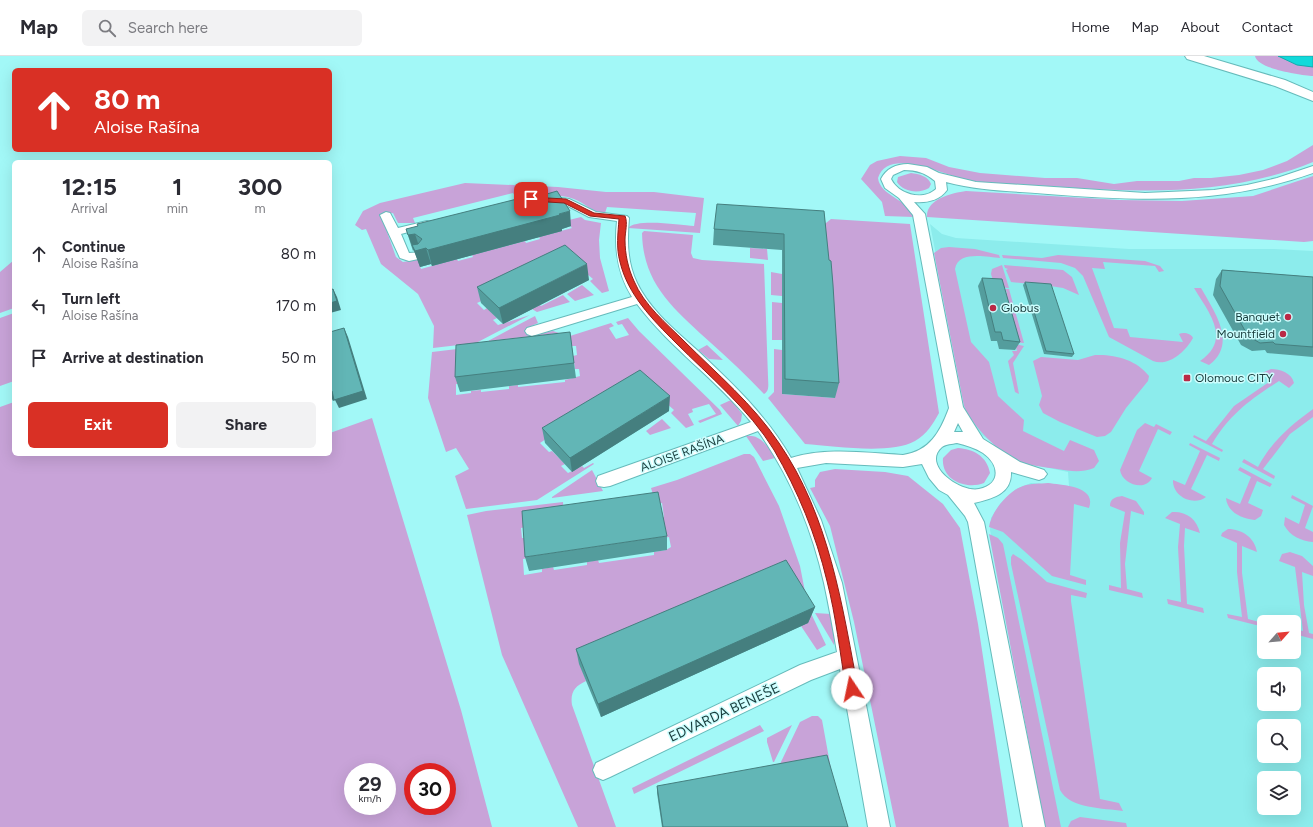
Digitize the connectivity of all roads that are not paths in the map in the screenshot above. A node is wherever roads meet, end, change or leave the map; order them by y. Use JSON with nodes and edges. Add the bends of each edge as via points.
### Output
{"nodes":[{"id":1,"x":1191,"y":56,"type":"edge"},
{"id":2,"x":1220,"y":56,"type":"edge"},
{"id":3,"x":1246,"y":64,"type":"junction"},
{"id":4,"x":1300,"y":77,"type":"dead end"},
{"id":5,"x":1313,"y":83,"type":"edge"},
{"id":6,"x":1313,"y":98,"type":"edge"},
{"id":7,"x":1313,"y":169,"type":"edge"},
{"id":8,"x":937,"y":176,"type":"junction"},
{"id":9,"x":967,"y":185,"type":"junction"},
{"id":10,"x":902,"y":195,"type":"junction"},
{"id":11,"x":935,"y":195,"type":"junction"},
{"id":12,"x":531,"y":199,"type":"edge"},
{"id":13,"x":919,"y":214,"type":"junction"},
{"id":14,"x":386,"y":215,"type":"dead end"},
{"id":15,"x":436,"y":222,"type":"edge"},
{"id":16,"x":394,"y":232,"type":"junction"},
{"id":17,"x":419,"y":255,"type":"edge"},
{"id":18,"x":640,"y":299,"type":"junction"},
{"id":19,"x":532,"y":331,"type":"dead end"},
{"id":20,"x":956,"y":408,"type":"junction"},
{"id":21,"x":761,"y":424,"type":"junction"},
{"id":22,"x":940,"y":441,"type":"junction"},
{"id":23,"x":977,"y":442,"type":"junction"},
{"id":24,"x":929,"y":453,"type":"junction"},
{"id":25,"x":996,"y":456,"type":"junction"},
{"id":26,"x":904,"y":462,"type":"junction"},
{"id":27,"x":788,"y":465,"type":"junction"},
{"id":28,"x":934,"y":476,"type":"junction"},
{"id":29,"x":604,"y":481,"type":"dead end"},
{"id":30,"x":994,"y":490,"type":"junction"},
{"id":31,"x":954,"y":492,"type":"junction"},
{"id":32,"x":976,"y":522,"type":"junction"},
{"id":33,"x":846,"y":658,"type":"junction"},
{"id":34,"x":603,"y":770,"type":"dead end"},
{"id":35,"x":879,"y":827,"type":"edge"},
{"id":36,"x":1034,"y":827,"type":"edge"}],
"edges":[{"from":1,"to":6,"type":"highway","via":[[1280,83]]},
{"from":2,"to":3,"type":"highway"},
{"from":3,"to":4,"type":"highway"},
{"from":3,"to":5,"type":"highway"},
{"from":7,"to":9,"type":"street","via":[[1250,188],[1178,195],[1078,193]]},
{"from":8,"to":9,"type":"street"},
{"from":8,"to":10,"type":"street","via":[[915,167],[893,170],[887,176],[886,182]]},
{"from":8,"to":11,"type":"street","via":[[942,183]]},
{"from":9,"to":11,"type":"street"},
{"from":10,"to":11,"type":"street","via":[[915,198]]},
{"from":10,"to":13,"type":"street"},
{"from":11,"to":13,"type":"street"},
{"from":12,"to":18,"type":"street","via":[[566,201],[593,215],[623,218],[623,260],[630,282]]},
{"from":13,"to":20,"type":"street"},
{"from":14,"to":16,"type":"street"},
{"from":15,"to":16,"type":"street"},
{"from":16,"to":17,"type":"street","via":[[404,255]]},
{"from":18,"to":19,"type":"street"},
{"from":18,"to":21,"type":"street"},
{"from":20,"to":22,"type":"street"},
{"from":20,"to":23,"type":"street"},
{"from":21,"to":27,"type":"street"},
{"from":21,"to":29,"type":"street","name":"ALOISE RAŠÍNA"},
{"from":22,"to":23,"type":"street","via":[[957,437]]},
{"from":22,"to":24,"type":"street"},
{"from":23,"to":25,"type":"street"},
{"from":24,"to":26,"type":"street"},
{"from":24,"to":28,"type":"street","via":[[930,468]]},
{"from":25,"to":30,"type":"street","via":[[1003,472],[1003,479]]},
{"from":25,"to":30,"type":"street","via":[[1015,467],[1039,474],[1017,478]]},
{"from":26,"to":27,"type":"street","via":[[826,457]]},
{"from":26,"to":28,"type":"street"},
{"from":27,"to":33,"type":"street","via":[[802,492],[822,544],[833,583]]},
{"from":28,"to":31,"type":"street"},
{"from":30,"to":31,"type":"street","via":[[969,496]]},
{"from":30,"to":32,"type":"street","via":[[983,502]]},
{"from":31,"to":32,"type":"street","via":[[972,512]]},
{"from":32,"to":36,"type":"street"},
{"from":33,"to":34,"type":"street","name":"EDVARDA BENEŠE","via":[[807,672]]},
{"from":33,"to":35,"type":"street"}]}
